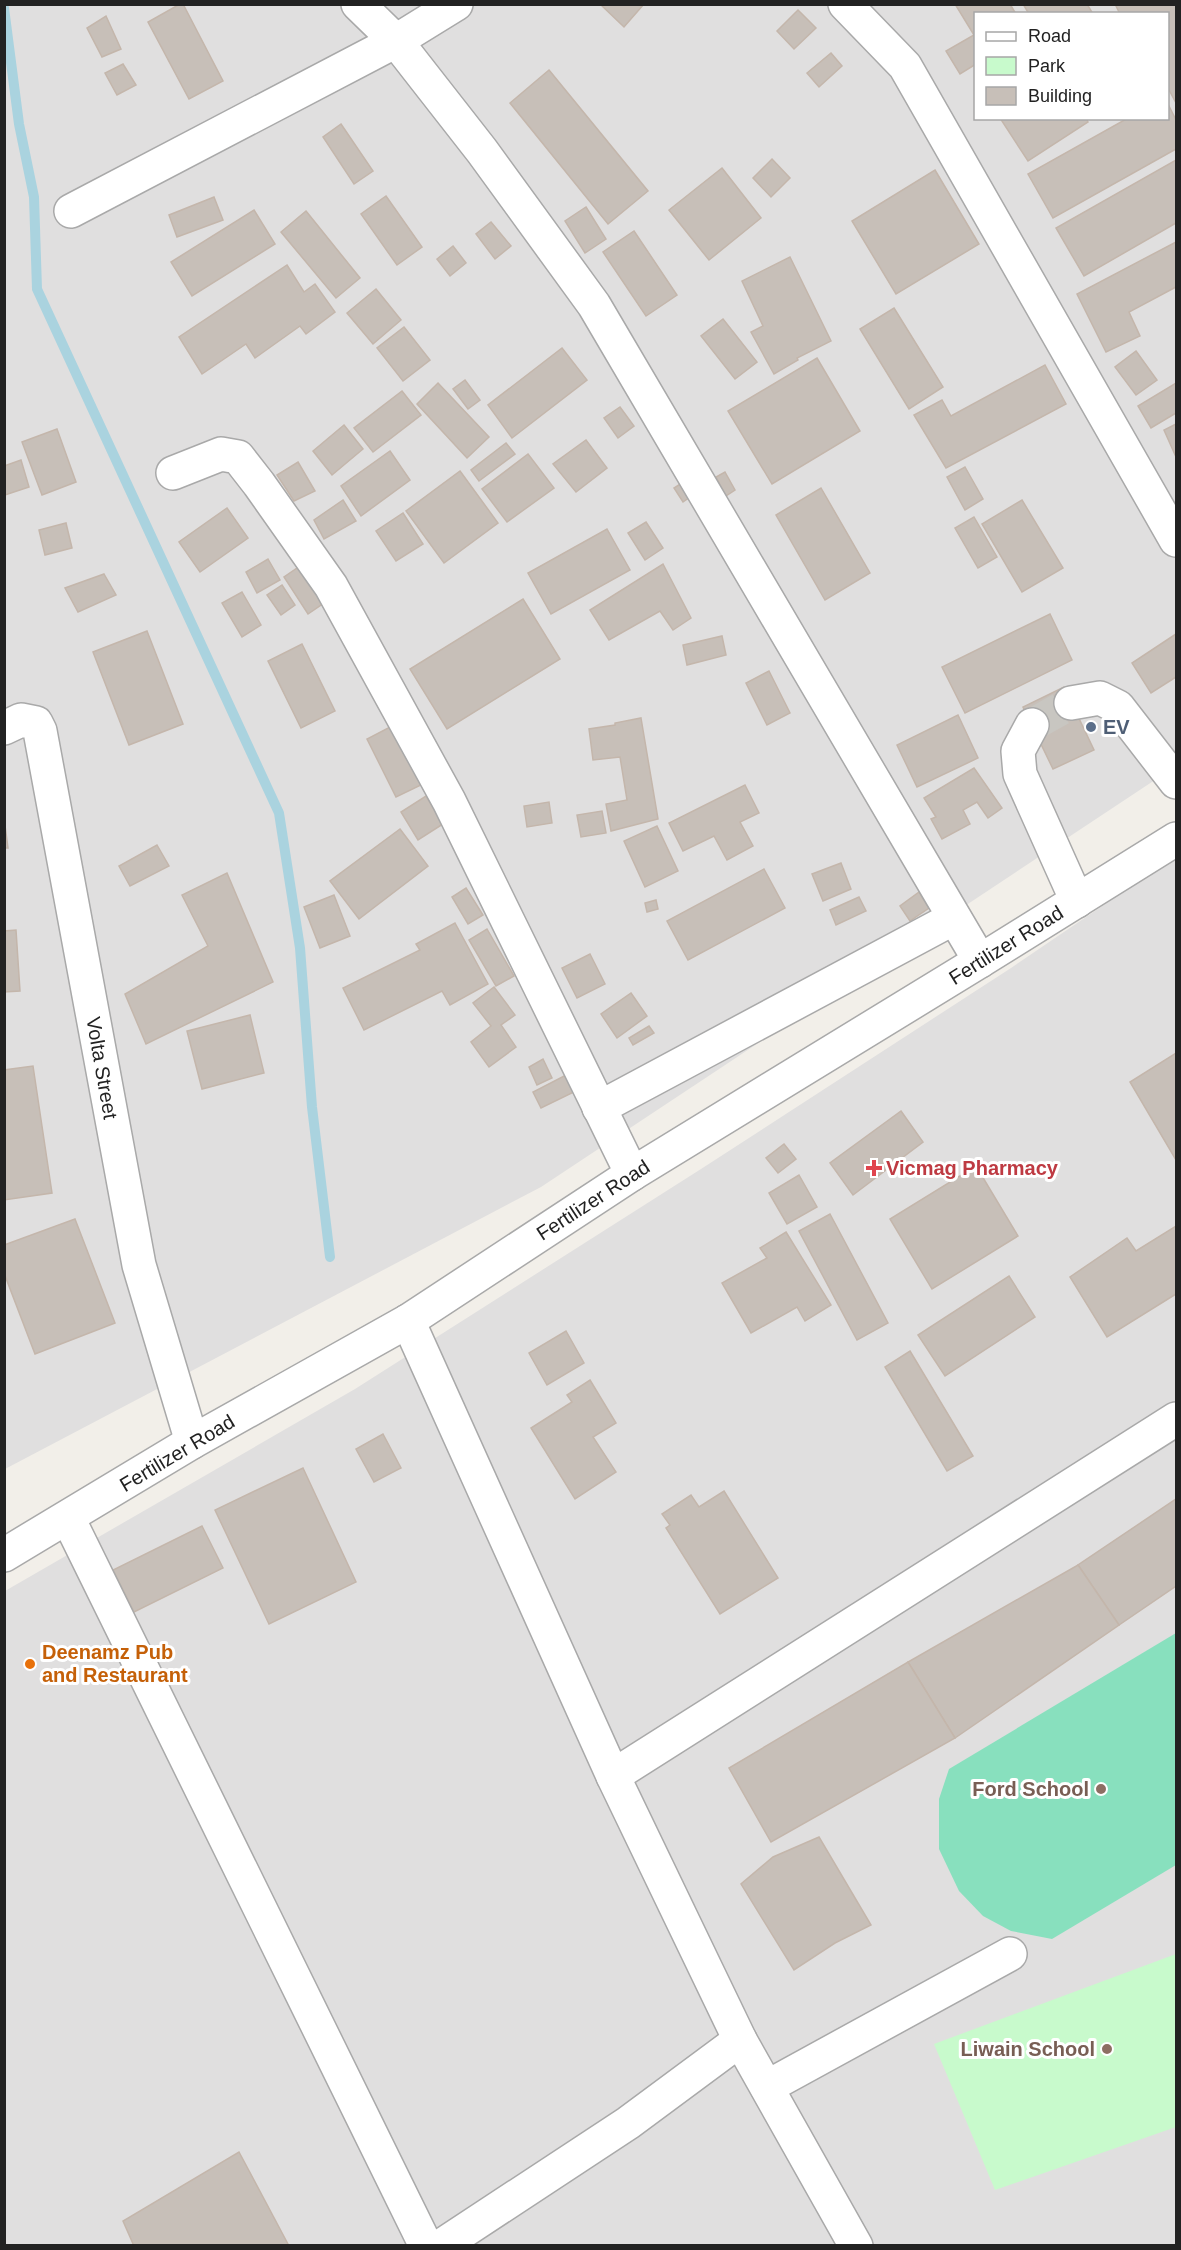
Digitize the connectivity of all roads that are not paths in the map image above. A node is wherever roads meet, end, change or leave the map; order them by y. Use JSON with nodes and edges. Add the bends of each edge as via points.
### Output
{"nodes":[{"id":1,"x":358,"y":4,"type":"edge"},
{"id":2,"x":456,"y":4,"type":"edge"},
{"id":3,"x":845,"y":4,"type":"edge"},
{"id":4,"x":396,"y":41,"type":"junction"},
{"id":5,"x":71,"y":211,"type":"dead end"},
{"id":6,"x":173,"y":473,"type":"dead end"},
{"id":7,"x":1176,"y":540,"type":"edge"},
{"id":8,"x":1071,"y":703,"type":"tunnel mouth"},
{"id":9,"x":1032,"y":725,"type":"tunnel mouth"},
{"id":10,"x":4,"y":729,"type":"edge"},
{"id":11,"x":1176,"y":782,"type":"edge"},
{"id":12,"x":1176,"y":838,"type":"edge"},
{"id":13,"x":1077,"y":901,"type":"junction"},
{"id":14,"x":954,"y":918,"type":"junction"},
{"id":15,"x":980,"y":962,"type":"junction"},
{"id":16,"x":599,"y":1108,"type":"junction"},
{"id":17,"x":632,"y":1174,"type":"junction"},
{"id":18,"x":408,"y":1321,"type":"junction"},
{"id":19,"x":1176,"y":1419,"type":"edge"},
{"id":20,"x":192,"y":1442,"type":"junction"},
{"id":21,"x":68,"y":1518,"type":"junction"},
{"id":22,"x":4,"y":1555,"type":"edge"},
{"id":23,"x":613,"y":1776,"type":"junction"},
{"id":24,"x":1010,"y":1954,"type":"dead end"},
{"id":25,"x":740,"y":2040,"type":"junction"},
{"id":26,"x":767,"y":2087,"type":"junction"},
{"id":27,"x":426,"y":2246,"type":"edge"},
{"id":28,"x":441,"y":2246,"type":"edge"},
{"id":29,"x":856,"y":2246,"type":"edge"}],
"edges":[{"from":1,"to":4,"type":"street"},
{"from":2,"to":4,"type":"street"},
{"from":3,"to":7,"type":"street","via":[[905,66]]},
{"from":4,"to":5,"type":"street"},
{"from":4,"to":14,"type":"street","via":[[594,305]]},
{"from":6,"to":16,"type":"street","via":[[221,454],[237,456],[331,586],[449,801]]},
{"from":8,"to":11,"type":"street","via":[[1100,698],[1118,707]]},
{"from":9,"to":13,"type":"street","via":[[1018,751],[1020,774]]},
{"from":10,"to":20,"type":"street","name":"Volta Street","via":[[21,720],[36,723],[40,730],[139,1266]]},
{"from":12,"to":13,"type":"street","name":"Fertilizer Road"},
{"from":13,"to":15,"type":"street","name":"Fertilizer Road"},
{"from":14,"to":15,"type":"street"},
{"from":14,"to":16,"type":"street"},
{"from":15,"to":17,"type":"street","name":"Fertilizer Road"},
{"from":16,"to":17,"type":"street"},
{"from":17,"to":18,"type":"street","name":"Fertilizer Road"},
{"from":18,"to":20,"type":"street","name":"Fertilizer Road"},
{"from":18,"to":23,"type":"street"},
{"from":19,"to":23,"type":"street"},
{"from":20,"to":21,"type":"street","name":"Fertilizer Road"},
{"from":21,"to":22,"type":"street","name":"Fertilizer Road"},
{"from":21,"to":27,"type":"street"},
{"from":23,"to":25,"type":"street"},
{"from":24,"to":26,"type":"street"},
{"from":25,"to":26,"type":"street"},
{"from":25,"to":28,"type":"street","via":[[628,2123]]},
{"from":26,"to":29,"type":"street"}]}
